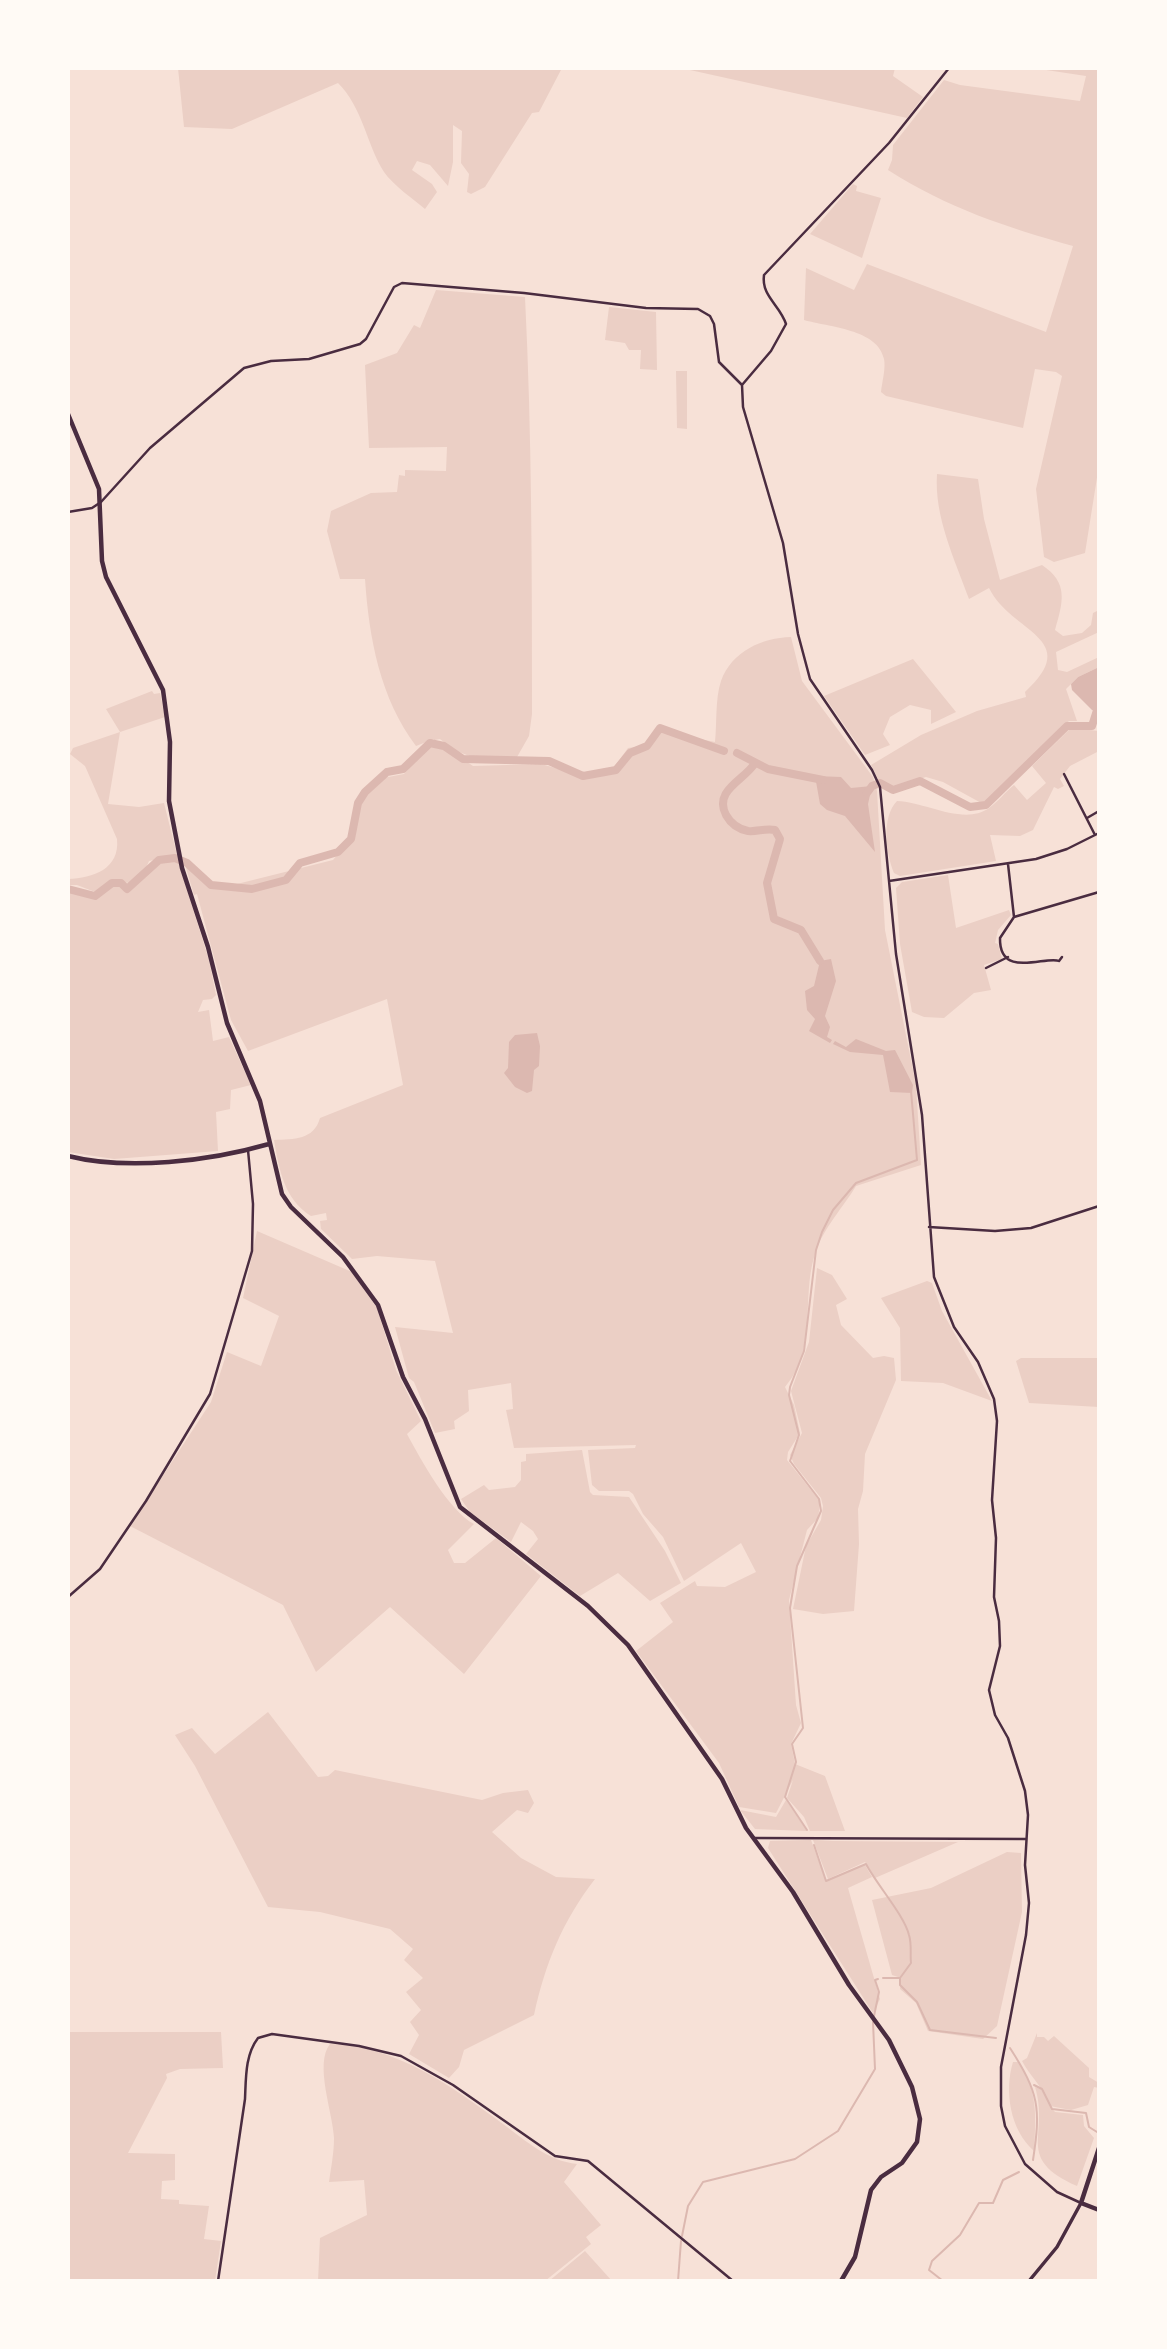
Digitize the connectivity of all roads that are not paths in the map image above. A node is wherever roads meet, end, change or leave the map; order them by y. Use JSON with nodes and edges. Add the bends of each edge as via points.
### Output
{"nodes":[{"id":1,"x":949,"y":68,"type":"edge"},
{"id":2,"x":742,"y":385,"type":"junction"},
{"id":3,"x":68,"y":414,"type":"edge"},
{"id":4,"x":101,"y":502,"type":"junction"},
{"id":5,"x":68,"y":512,"type":"edge"},
{"id":6,"x":1064,"y":774,"type":"dead end"},
{"id":7,"x":1099,"y":811,"type":"edge"},
{"id":8,"x":1087,"y":818,"type":"junction"},
{"id":9,"x":1097,"y":834,"type":"edge"},
{"id":10,"x":1007,"y":864,"type":"junction"},
{"id":11,"x":889,"y":881,"type":"junction"},
{"id":12,"x":1099,"y":892,"type":"edge"},
{"id":13,"x":1014,"y":917,"type":"junction"},
{"id":14,"x":1008,"y":957,"type":"junction"},
{"id":15,"x":1062,"y":957,"type":"dead end"},
{"id":16,"x":989,"y":961,"type":"dead end"},
{"id":17,"x":269,"y":1144,"type":"junction"},
{"id":18,"x":248,"y":1150,"type":"junction"},
{"id":19,"x":68,"y":1156,"type":"edge"},
{"id":20,"x":1099,"y":1206,"type":"edge"},
{"id":21,"x":929,"y":1227,"type":"junction"},
{"id":22,"x":68,"y":1597,"type":"edge"},
{"id":23,"x":753,"y":1838,"type":"junction"},
{"id":24,"x":1026,"y":1839,"type":"junction"},
{"id":25,"x":1099,"y":2148,"type":"edge"},
{"id":26,"x":1081,"y":2203,"type":"junction"},
{"id":27,"x":1099,"y":2210,"type":"edge"},
{"id":28,"x":218,"y":2281,"type":"edge"},
{"id":29,"x":733,"y":2281,"type":"edge"},
{"id":30,"x":841,"y":2281,"type":"edge"},
{"id":31,"x":1029,"y":2281,"type":"edge"}],
"edges":[{"from":1,"to":2,"type":"street","via":[[890,143],[765,275],[764,291],[786,324],[771,351]]},
{"from":2,"to":4,"type":"street","via":[[722,369],[714,324],[698,309],[646,309],[402,284],[394,287],[360,344],[309,359],[257,364],[230,378],[150,448]]},
{"from":2,"to":11,"type":"street","via":[[747,427],[783,543],[810,679],[880,787]]},
{"from":3,"to":4,"type":"main road"},
{"from":4,"to":5,"type":"street"},
{"from":4,"to":17,"type":"main road","via":[[104,569],[166,702],[169,802],[182,868],[227,1023],[260,1101]]},
{"from":6,"to":8,"type":"street"},
{"from":7,"to":8,"type":"street"},
{"from":8,"to":9,"type":"street"},
{"from":9,"to":10,"type":"street","via":[[1067,849]]},
{"from":10,"to":11,"type":"street"},
{"from":10,"to":13,"type":"street"},
{"from":11,"to":21,"type":"street","via":[[922,1115]]},
{"from":12,"to":13,"type":"street"},
{"from":13,"to":14,"type":"street","via":[[1000,938]]},
{"from":14,"to":15,"type":"street","via":[[1032,965]]},
{"from":14,"to":16,"type":"street","via":[[988,967]]},
{"from":17,"to":18,"type":"main road"},
{"from":17,"to":23,"type":"main road","via":[[287,1202],[343,1257],[378,1305],[403,1377],[460,1507],[619,1634],[722,1779]]},
{"from":18,"to":19,"type":"main road","via":[[120,1163]]},
{"from":18,"to":22,"type":"street","via":[[252,1251],[210,1394],[100,1568]]},
{"from":20,"to":21,"type":"street","via":[[1031,1228]]},
{"from":21,"to":24,"type":"street","via":[[937,1290],[954,1327],[978,1362],[996,1410],[992,1500],[1000,1646],[989,1690],[1025,1791]]},
{"from":23,"to":24,"type":"street"},
{"from":23,"to":30,"type":"main road","via":[[876,2021],[912,2087],[918,2108],[919,2135],[906,2159],[871,2190],[855,2257]]},
{"from":24,"to":26,"type":"street","via":[[1027,1935],[1001,2067],[1001,2106],[1009,2137],[1025,2164],[1057,2192]]},
{"from":25,"to":26,"type":"main road"},
{"from":26,"to":27,"type":"main road"},
{"from":26,"to":31,"type":"street","via":[[1061,2241]]},
{"from":28,"to":29,"type":"street","via":[[246,2072],[254,2043],[272,2034],[401,2056],[453,2085],[555,2156],[588,2161]]}]}
